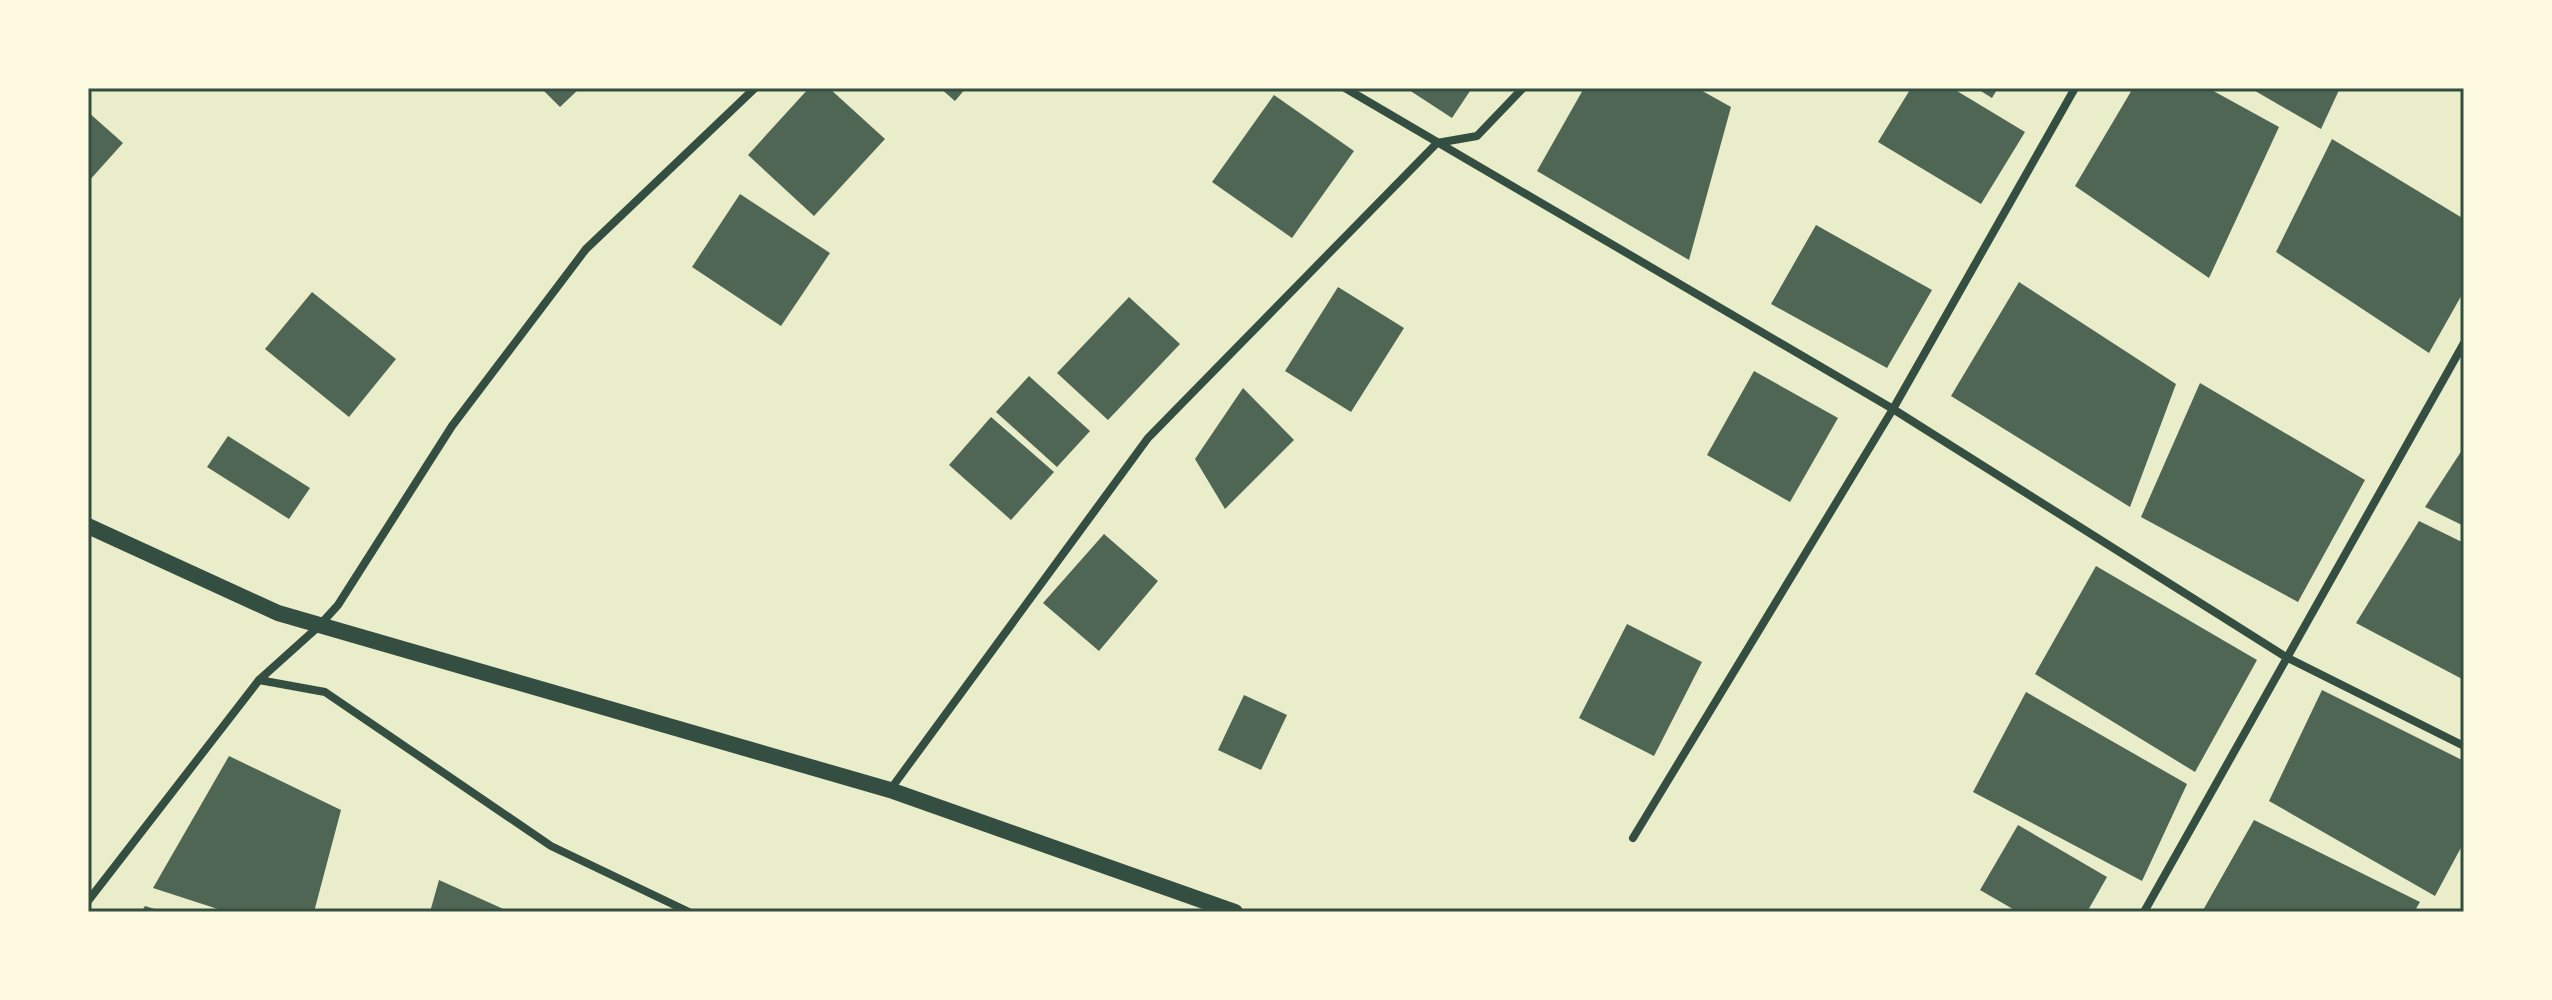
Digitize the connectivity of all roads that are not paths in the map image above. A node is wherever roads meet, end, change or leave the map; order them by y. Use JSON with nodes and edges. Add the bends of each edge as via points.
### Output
{"nodes":[{"id":1,"x":755,"y":88,"type":"edge"},
{"id":2,"x":1345,"y":88,"type":"edge"},
{"id":3,"x":1523,"y":88,"type":"edge"},
{"id":4,"x":2075,"y":88,"type":"edge"},
{"id":5,"x":1437,"y":143,"type":"junction"},
{"id":6,"x":2464,"y":343,"type":"edge"},
{"id":7,"x":1893,"y":409,"type":"junction"},
{"id":8,"x":88,"y":526,"type":"edge"},
{"id":9,"x":318,"y":627,"type":"junction"},
{"id":10,"x":2286,"y":657,"type":"junction"},
{"id":11,"x":259,"y":680,"type":"junction"},
{"id":12,"x":2464,"y":746,"type":"edge"},
{"id":13,"x":890,"y":790,"type":"junction"},
{"id":14,"x":1633,"y":838,"type":"dead end"},
{"id":15,"x":88,"y":901,"type":"edge"},
{"id":16,"x":689,"y":912,"type":"edge"},
{"id":17,"x":1235,"y":912,"type":"edge"},
{"id":18,"x":2144,"y":912,"type":"edge"}],
"edges":[{"from":1,"to":9,"type":"street","via":[[586,249],[452,426],[338,605]]},
{"from":2,"to":5,"type":"street"},
{"from":3,"to":5,"type":"street","via":[[1477,136]]},
{"from":4,"to":7,"type":"street"},
{"from":5,"to":7,"type":"street"},
{"from":5,"to":13,"type":"street","via":[[1148,438]]},
{"from":6,"to":10,"type":"street"},
{"from":7,"to":10,"type":"street"},
{"from":7,"to":14,"type":"street"},
{"from":8,"to":9,"type":"main road"},
{"from":9,"to":11,"type":"street"},
{"from":9,"to":13,"type":"main road"},
{"from":10,"to":12,"type":"street"},
{"from":10,"to":18,"type":"street"},
{"from":11,"to":15,"type":"street"},
{"from":11,"to":16,"type":"street","via":[[325,692],[551,846]]},
{"from":13,"to":17,"type":"main road"}]}
